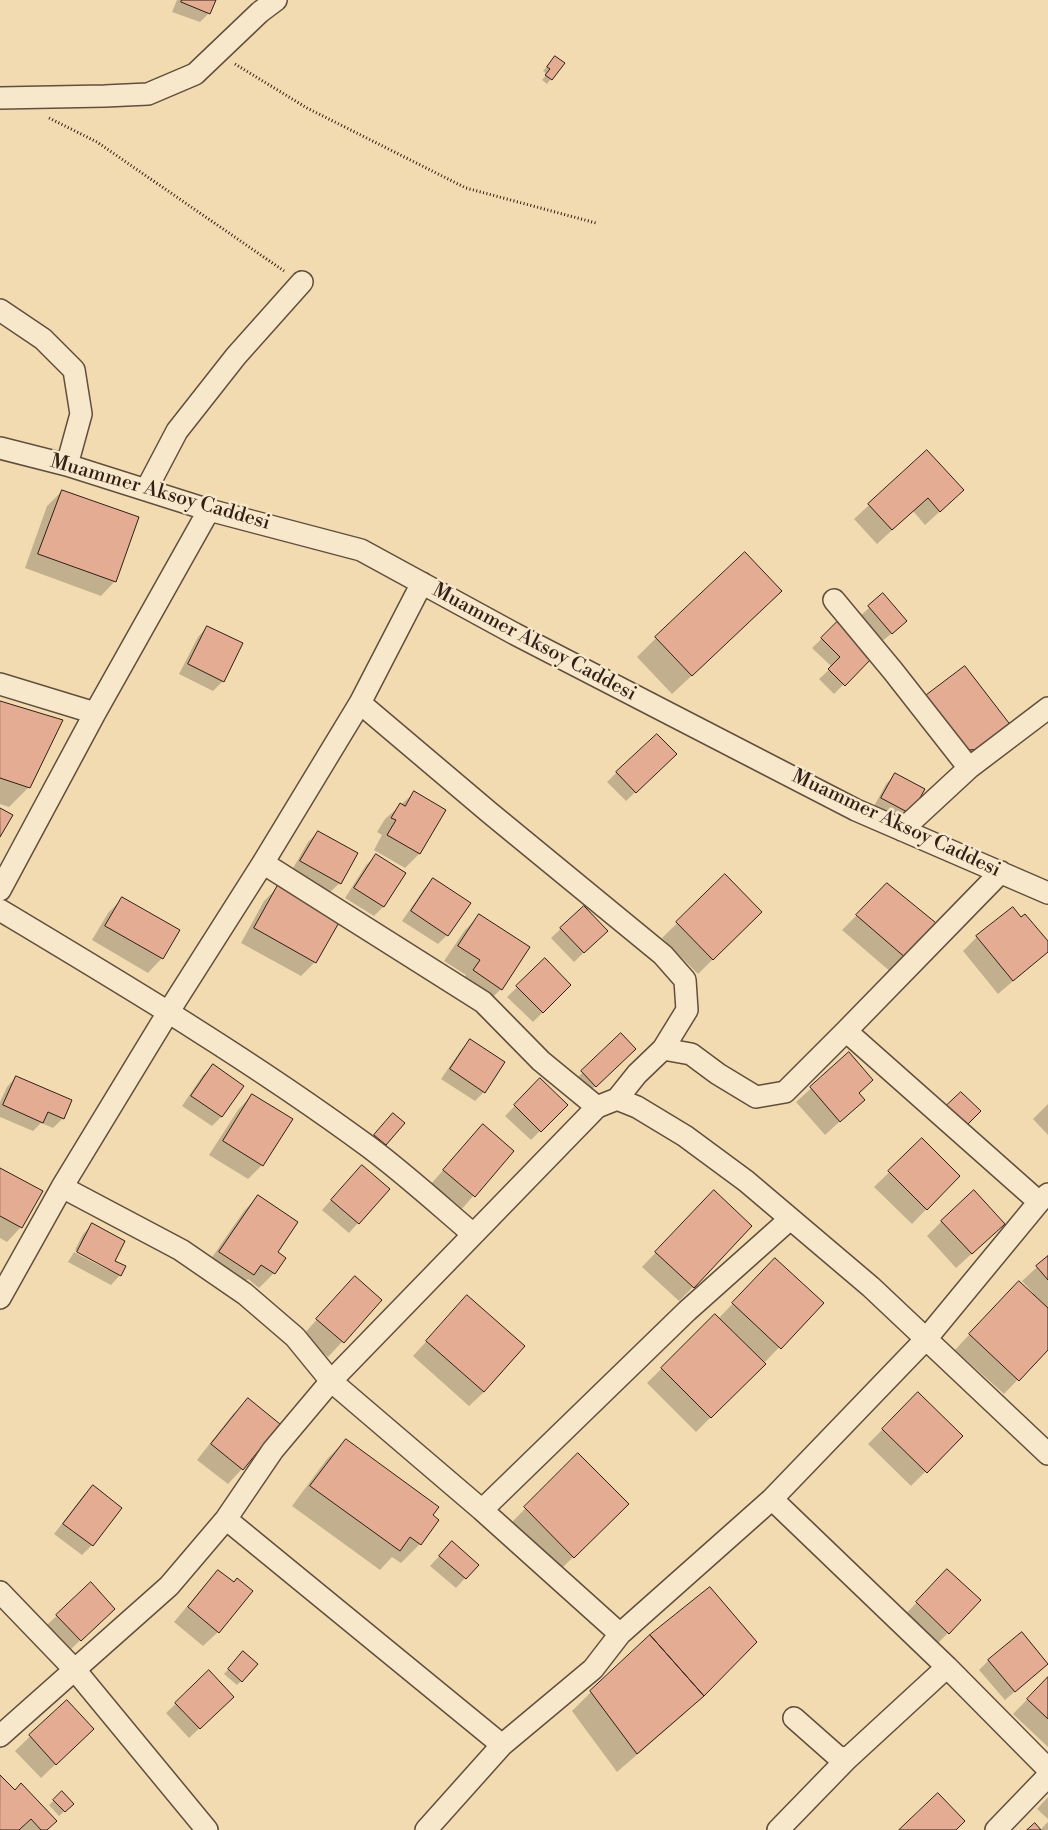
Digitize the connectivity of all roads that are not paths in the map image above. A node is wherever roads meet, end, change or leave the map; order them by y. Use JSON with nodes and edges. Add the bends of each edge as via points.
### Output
{"nodes":[{"id":1,"x":276,"y":0,"type":"edge"},
{"id":2,"x":0,"y":98,"type":"edge"},
{"id":3,"x":302,"y":282,"type":"road end"},
{"id":4,"x":0,"y":310,"type":"edge"},
{"id":5,"x":0,"y":448,"type":"edge"},
{"id":6,"x":67,"y":465,"type":"junction"},
{"id":7,"x":146,"y":490,"type":"junction"},
{"id":8,"x":210,"y":510,"type":"junction"},
{"id":9,"x":422,"y":583,"type":"junction"},
{"id":10,"x":834,"y":600,"type":"dead end"},
{"id":11,"x":0,"y":684,"type":"edge"},
{"id":12,"x":360,"y":703,"type":"junction"},
{"id":13,"x":1048,"y":708,"type":"edge"},
{"id":14,"x":95,"y":714,"type":"junction"},
{"id":15,"x":969,"y":768,"type":"junction"},
{"id":16,"x":902,"y":830,"type":"junction"},
{"id":17,"x":263,"y":863,"type":"junction"},
{"id":18,"x":1001,"y":872,"type":"junction"},
{"id":19,"x":0,"y":890,"type":"edge"},
{"id":20,"x":1048,"y":893,"type":"edge"},
{"id":21,"x":0,"y":910,"type":"edge"},
{"id":22,"x":169,"y":1012,"type":"junction"},
{"id":23,"x":846,"y":1031,"type":"junction"},
{"id":24,"x":662,"y":1050,"type":"junction"},
{"id":25,"x":617,"y":1099,"type":"junction"},
{"id":26,"x":597,"y":1107,"type":"junction"},
{"id":27,"x":62,"y":1187,"type":"junction"},
{"id":28,"x":1044,"y":1198,"type":"edge"},
{"id":29,"x":790,"y":1219,"type":"junction"},
{"id":30,"x":474,"y":1234,"type":"junction"},
{"id":31,"x":0,"y":1298,"type":"edge"},
{"id":32,"x":926,"y":1339,"type":"junction"},
{"id":33,"x":331,"y":1381,"type":"junction"},
{"id":34,"x":1048,"y":1454,"type":"edge"},
{"id":35,"x":772,"y":1499,"type":"junction"},
{"id":36,"x":482,"y":1510,"type":"junction"},
{"id":37,"x":226,"y":1519,"type":"junction"},
{"id":38,"x":0,"y":1592,"type":"edge"},
{"id":39,"x":620,"y":1634,"type":"junction"},
{"id":40,"x":947,"y":1667,"type":"junction"},
{"id":41,"x":75,"y":1670,"type":"junction"},
{"id":42,"x":794,"y":1718,"type":"dead end"},
{"id":43,"x":0,"y":1736,"type":"edge"},
{"id":44,"x":502,"y":1745,"type":"junction"},
{"id":45,"x":846,"y":1759,"type":"junction"},
{"id":46,"x":1048,"y":1769,"type":"edge"},
{"id":47,"x":1048,"y":1776,"type":"edge"},
{"id":48,"x":207,"y":1830,"type":"edge"},
{"id":49,"x":426,"y":1830,"type":"edge"},
{"id":50,"x":778,"y":1830,"type":"edge"},
{"id":51,"x":996,"y":1830,"type":"edge"}],
"edges":[{"from":1,"to":2,"type":"street","via":[[195,74],[148,94]]},
{"from":3,"to":7,"type":"street","via":[[236,356],[177,431]]},
{"from":4,"to":6,"type":"street","via":[[43,339],[74,370],[81,414]]},
{"from":5,"to":6,"type":"street","name":"Muammer Aksoy Caddesi"},
{"from":6,"to":7,"type":"street","name":"Muammer Aksoy Caddesi"},
{"from":7,"to":8,"type":"street","name":"Muammer Aksoy Caddesi"},
{"from":8,"to":9,"type":"street","name":"Muammer Aksoy Caddesi","via":[[361,550]]},
{"from":8,"to":14,"type":"street"},
{"from":9,"to":12,"type":"street"},
{"from":9,"to":16,"type":"street","name":"Muammer Aksoy Caddesi","via":[[856,810]]},
{"from":10,"to":15,"type":"street"},
{"from":11,"to":14,"type":"street"},
{"from":12,"to":17,"type":"street"},
{"from":12,"to":24,"type":"street","via":[[663,955],[685,980],[686,1010]]},
{"from":13,"to":15,"type":"street"},
{"from":14,"to":19,"type":"street"},
{"from":15,"to":16,"type":"street"},
{"from":16,"to":18,"type":"street","name":"Muammer Aksoy Caddesi"},
{"from":17,"to":22,"type":"street"},
{"from":17,"to":26,"type":"street","via":[[483,1002],[541,1061]]},
{"from":18,"to":20,"type":"street","name":"Muammer Aksoy Caddesi"},
{"from":18,"to":23,"type":"street"},
{"from":21,"to":22,"type":"street"},
{"from":22,"to":27,"type":"street"},
{"from":22,"to":30,"type":"street","via":[[370,1148]]},
{"from":23,"to":24,"type":"street","via":[[785,1092],[756,1096],[691,1054]]},
{"from":23,"to":28,"type":"street"},
{"from":24,"to":25,"type":"street"},
{"from":25,"to":26,"type":"street"},
{"from":25,"to":29,"type":"street","via":[[637,1107],[685,1136],[746,1181]]},
{"from":26,"to":30,"type":"street"},
{"from":27,"to":31,"type":"street"},
{"from":27,"to":33,"type":"street","via":[[181,1250],[245,1294],[295,1337]]},
{"from":28,"to":32,"type":"street"},
{"from":29,"to":32,"type":"street","via":[[871,1287]]},
{"from":29,"to":36,"type":"street","via":[[687,1311]]},
{"from":30,"to":33,"type":"street"},
{"from":32,"to":34,"type":"street"},
{"from":32,"to":35,"type":"street"},
{"from":33,"to":36,"type":"street"},
{"from":33,"to":37,"type":"street","via":[[273,1450]]},
{"from":35,"to":39,"type":"street"},
{"from":35,"to":40,"type":"street"},
{"from":36,"to":39,"type":"street"},
{"from":37,"to":41,"type":"street","via":[[169,1586]]},
{"from":37,"to":44,"type":"street"},
{"from":38,"to":41,"type":"street"},
{"from":39,"to":44,"type":"street","via":[[593,1669]]},
{"from":40,"to":45,"type":"street"},
{"from":40,"to":46,"type":"street"},
{"from":41,"to":43,"type":"street"},
{"from":41,"to":48,"type":"street"},
{"from":42,"to":45,"type":"street","via":[[837,1756]]},
{"from":44,"to":49,"type":"street"},
{"from":45,"to":50,"type":"street"},
{"from":47,"to":51,"type":"street"}]}
